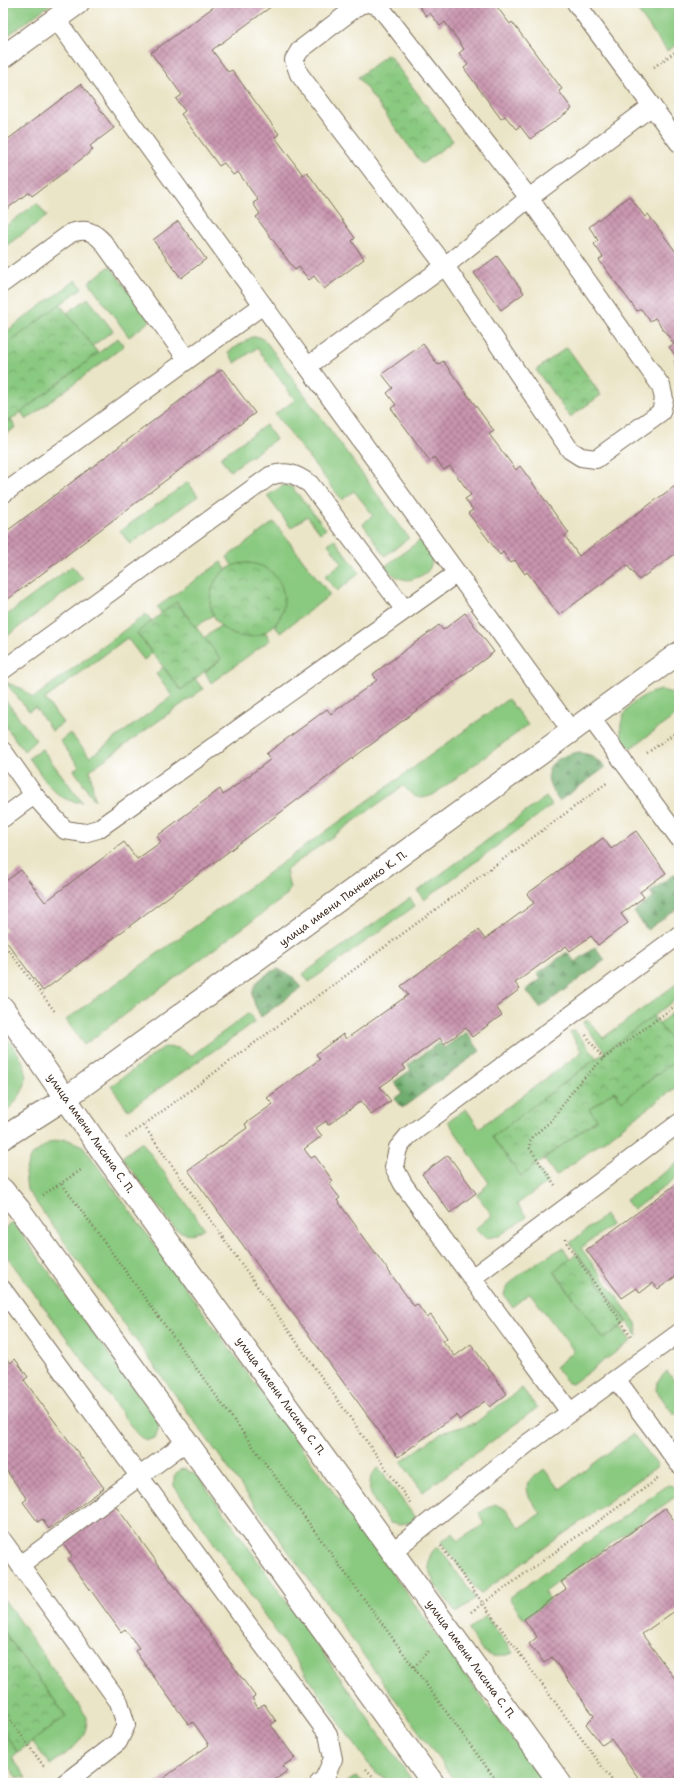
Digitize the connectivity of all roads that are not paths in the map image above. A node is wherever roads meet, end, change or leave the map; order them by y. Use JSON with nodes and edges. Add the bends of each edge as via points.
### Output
{"nodes":[{"id":1,"x":78,"y":3,"type":"edge"},
{"id":2,"x":367,"y":3,"type":"edge"},
{"id":3,"x":370,"y":3,"type":"edge"},
{"id":4,"x":576,"y":3,"type":"edge"},
{"id":5,"x":56,"y":20,"type":"junction"},
{"id":6,"x":3,"y":57,"type":"edge"},
{"id":7,"x":652,"y":106,"type":"junction"},
{"id":8,"x":679,"y":142,"type":"edge"},
{"id":9,"x":528,"y":198,"type":"junction"},
{"id":10,"x":445,"y":266,"type":"junction"},
{"id":11,"x":3,"y":283,"type":"edge"},
{"id":12,"x":263,"y":305,"type":"junction"},
{"id":13,"x":186,"y":359,"type":"junction"},
{"id":14,"x":308,"y":366,"type":"junction"},
{"id":15,"x":3,"y":494,"type":"edge"},
{"id":16,"x":457,"y":573,"type":"junction"},
{"id":17,"x":405,"y":610,"type":"junction"},
{"id":18,"x":679,"y":653,"type":"edge"},
{"id":19,"x":3,"y":670,"type":"edge"},
{"id":20,"x":591,"y":718,"type":"junction"},
{"id":21,"x":572,"y":732,"type":"junction"},
{"id":22,"x":3,"y":751,"type":"edge"},
{"id":23,"x":34,"y":795,"type":"junction"},
{"id":24,"x":3,"y":818,"type":"edge"},
{"id":25,"x":679,"y":838,"type":"edge"},
{"id":26,"x":679,"y":935,"type":"edge"},
{"id":27,"x":3,"y":1008,"type":"edge"},
{"id":28,"x":66,"y":1098,"type":"junction"},
{"id":29,"x":679,"y":1123,"type":"edge"},
{"id":30,"x":3,"y":1138,"type":"edge"},
{"id":31,"x":3,"y":1190,"type":"edge"},
{"id":32,"x":472,"y":1278,"type":"junction"},
{"id":33,"x":3,"y":1290,"type":"edge"},
{"id":34,"x":679,"y":1333,"type":"edge"},
{"id":35,"x":616,"y":1379,"type":"junction"},
{"id":36,"x":570,"y":1412,"type":"junction"},
{"id":37,"x":187,"y":1441,"type":"junction"},
{"id":38,"x":679,"y":1464,"type":"edge"},
{"id":39,"x":138,"y":1476,"type":"junction"},
{"id":40,"x":3,"y":1541,"type":"edge"},
{"id":41,"x":393,"y":1551,"type":"junction"},
{"id":42,"x":20,"y":1565,"type":"junction"},
{"id":43,"x":65,"y":1783,"type":"edge"},
{"id":44,"x":319,"y":1783,"type":"edge"},
{"id":45,"x":433,"y":1783,"type":"edge"},
{"id":46,"x":560,"y":1783,"type":"edge"}],
"edges":[{"from":1,"to":5,"type":"street"},
{"from":2,"to":10,"type":"lane","via":[[359,5],[300,50],[294,60],[299,74]]},
{"from":3,"to":9,"type":"lane","via":[[380,6]]},
{"from":4,"to":7,"type":"lane"},
{"from":5,"to":6,"type":"street"},
{"from":5,"to":12,"type":"lane"},
{"from":7,"to":8,"type":"lane"},
{"from":7,"to":9,"type":"lane"},
{"from":9,"to":10,"type":"lane"},
{"from":9,"to":10,"type":"lane","via":[[661,386],[664,399],[661,412],[596,459],[581,458],[570,450]]},
{"from":10,"to":14,"type":"lane"},
{"from":11,"to":13,"type":"lane","via":[[71,234],[80,230],[95,234]]},
{"from":12,"to":13,"type":"lane"},
{"from":12,"to":14,"type":"lane"},
{"from":13,"to":15,"type":"lane"},
{"from":14,"to":16,"type":"lane"},
{"from":16,"to":17,"type":"lane"},
{"from":16,"to":21,"type":"lane"},
{"from":17,"to":19,"type":"lane","via":[[310,484],[297,475],[282,472],[270,476]]},
{"from":17,"to":23,"type":"lane","via":[[98,829],[84,833],[65,830]]},
{"from":18,"to":20,"type":"street","name":"улица имени Панченко К. П."},
{"from":20,"to":21,"type":"street","name":"улица имени Панченко К. П."},
{"from":20,"to":25,"type":"lane"},
{"from":21,"to":28,"type":"street","name":"улица имени Панченко К. П."},
{"from":22,"to":23,"type":"lane"},
{"from":23,"to":24,"type":"lane"},
{"from":26,"to":32,"type":"lane","via":[[408,1136],[398,1148],[394,1167],[403,1184]]},
{"from":27,"to":28,"type":"street","name":"улица имени Лисина С. П."},
{"from":28,"to":30,"type":"street","name":"улица имени Панченко К. П."},
{"from":28,"to":41,"type":"street","name":"улица имени Лисина С. П."},
{"from":29,"to":32,"type":"lane"},
{"from":31,"to":37,"type":"street"},
{"from":32,"to":36,"type":"lane"},
{"from":33,"to":39,"type":"lane"},
{"from":34,"to":35,"type":"lane"},
{"from":35,"to":36,"type":"lane"},
{"from":35,"to":38,"type":"lane"},
{"from":36,"to":41,"type":"lane"},
{"from":37,"to":39,"type":"lane"},
{"from":37,"to":45,"type":"street"},
{"from":39,"to":42,"type":"lane"},
{"from":39,"to":44,"type":"lane","via":[[328,1734],[333,1759],[324,1779]]},
{"from":40,"to":42,"type":"lane"},
{"from":41,"to":46,"type":"street","name":"улица имени Лисина С. П."},
{"from":42,"to":43,"type":"lane","via":[[119,1702],[126,1725],[118,1742]]}]}
